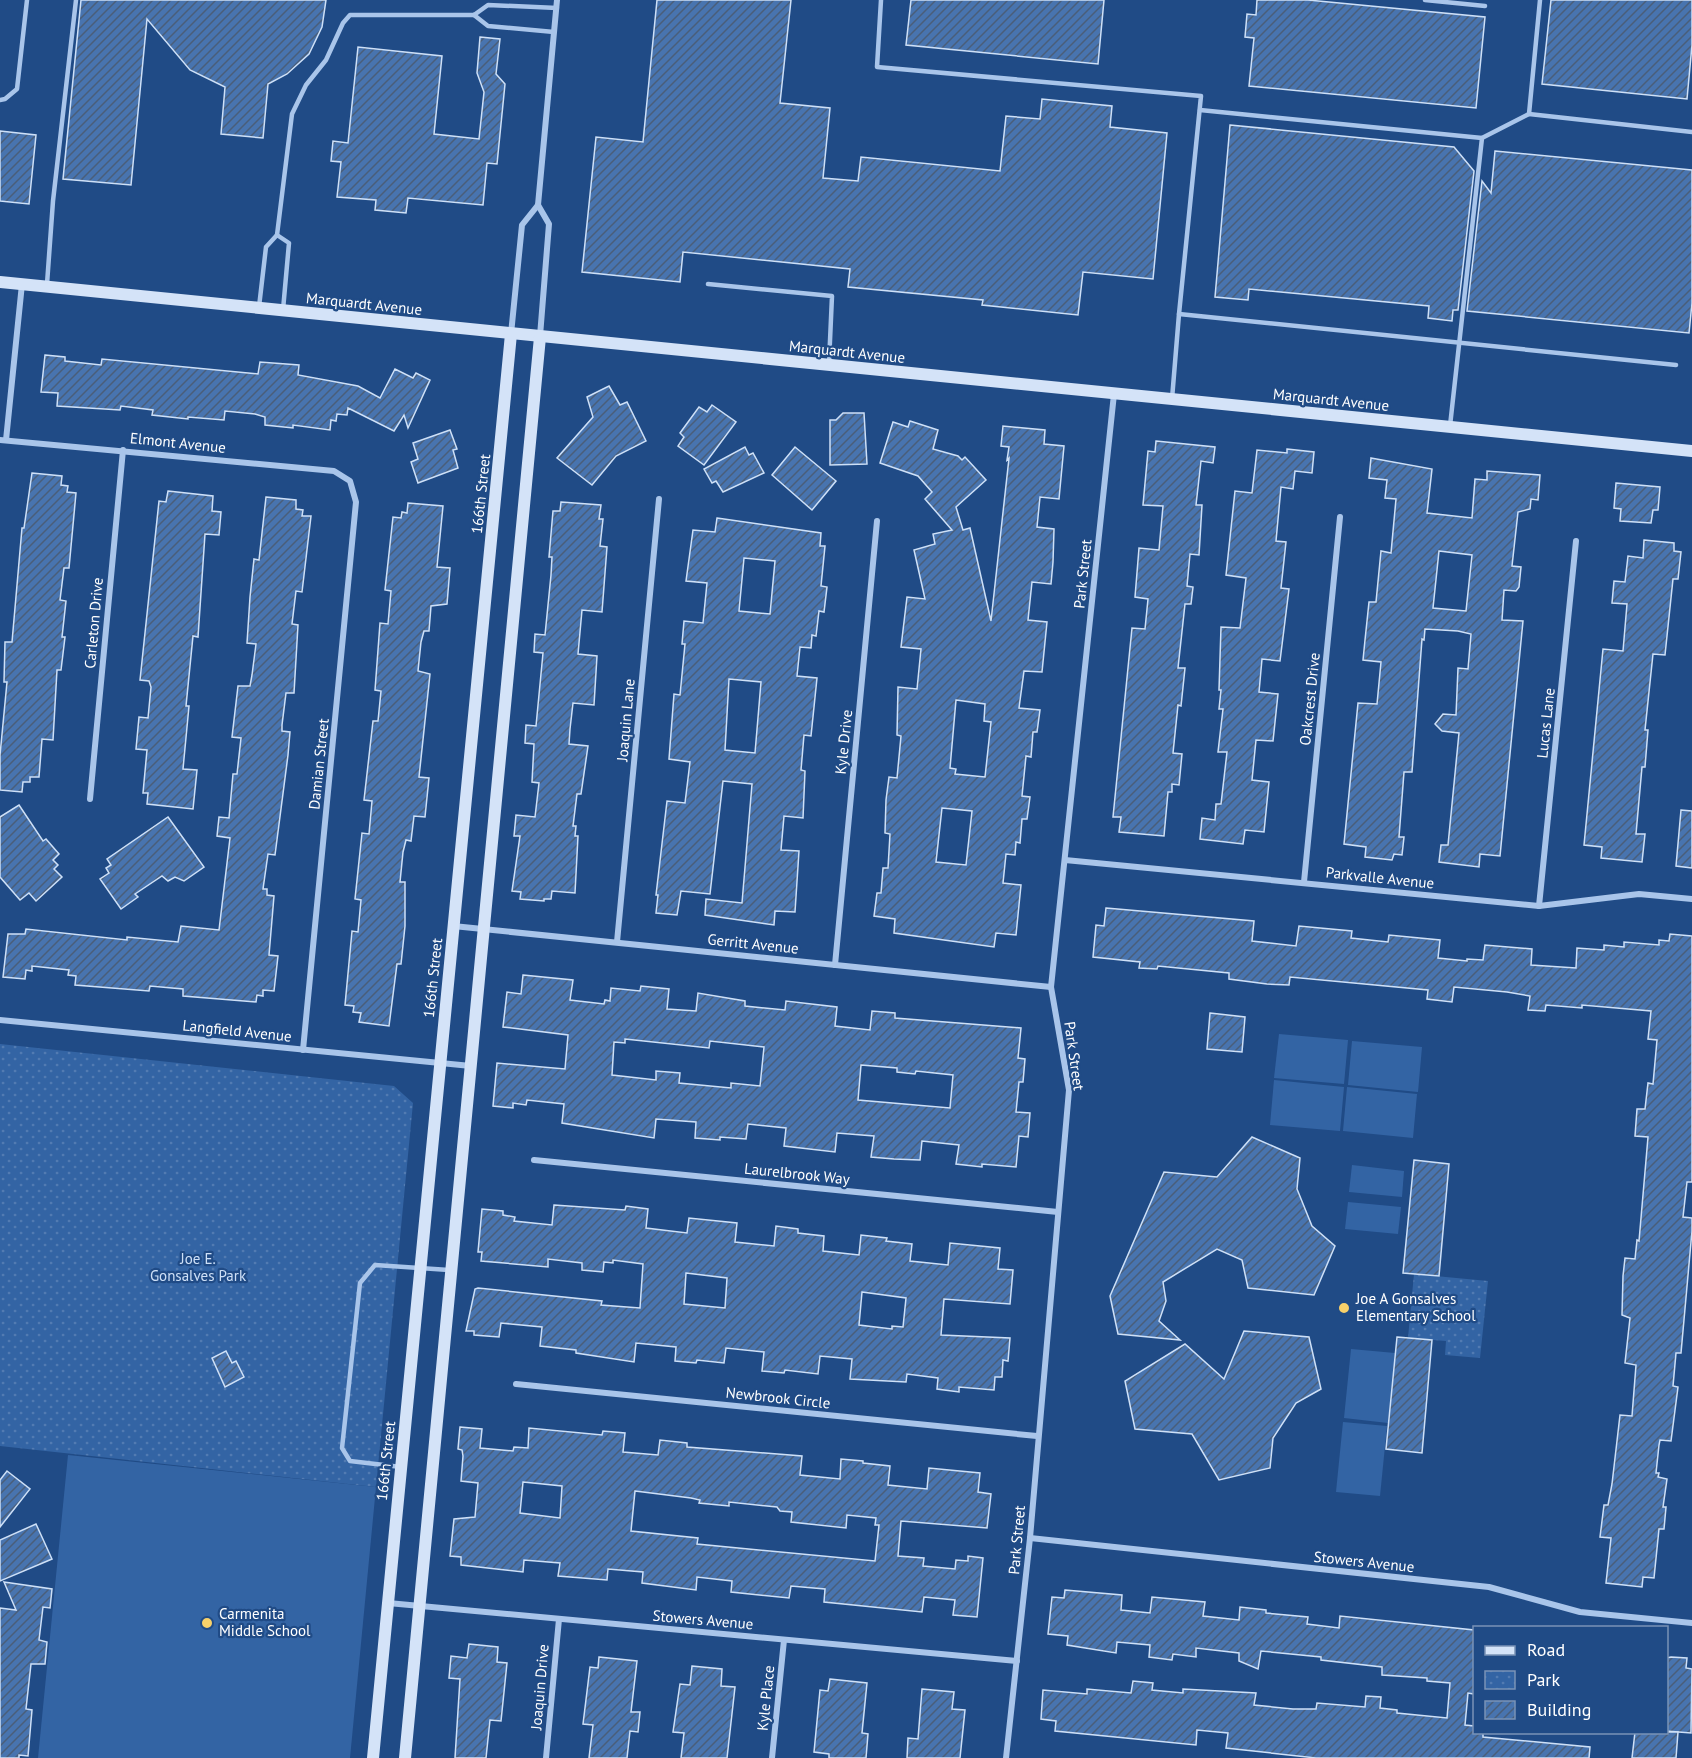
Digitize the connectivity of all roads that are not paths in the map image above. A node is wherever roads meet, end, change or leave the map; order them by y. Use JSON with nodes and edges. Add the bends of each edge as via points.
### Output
{"nodes":[{"id":1,"x":27,"y":0,"type":"edge"},
{"id":2,"x":76,"y":0,"type":"edge"},
{"id":3,"x":557,"y":0,"type":"edge"},
{"id":4,"x":881,"y":0,"type":"edge"},
{"id":5,"x":1425,"y":0,"type":"edge"},
{"id":6,"x":1540,"y":0,"type":"edge"},
{"id":7,"x":1485,"y":6,"type":"dead end"},
{"id":8,"x":556,"y":8,"type":"junction"},
{"id":9,"x":474,"y":15,"type":"junction"},
{"id":10,"x":554,"y":32,"type":"junction"},
{"id":11,"x":0,"y":100,"type":"edge"},
{"id":12,"x":1200,"y":111,"type":"junction"},
{"id":13,"x":1529,"y":114,"type":"junction"},
{"id":14,"x":1692,"y":132,"type":"edge"},
{"id":15,"x":1482,"y":138,"type":"junction"},
{"id":16,"x":538,"y":205,"type":"junction"},
{"id":17,"x":277,"y":235,"type":"junction"},
{"id":18,"x":0,"y":282,"type":"edge"},
{"id":19,"x":22,"y":284,"type":"junction"},
{"id":20,"x":708,"y":284,"type":"dead end"},
{"id":21,"x":46,"y":287,"type":"junction"},
{"id":22,"x":259,"y":308,"type":"junction"},
{"id":23,"x":283,"y":311,"type":"junction"},
{"id":24,"x":1179,"y":314,"type":"junction"},
{"id":25,"x":511,"y":334,"type":"junction"},
{"id":26,"x":540,"y":337,"type":"junction"},
{"id":27,"x":1459,"y":342,"type":"junction"},
{"id":28,"x":829,"y":365,"type":"junction"},
{"id":29,"x":1676,"y":365,"type":"dead end"},
{"id":30,"x":1114,"y":394,"type":"junction"},
{"id":31,"x":1172,"y":399,"type":"junction"},
{"id":32,"x":1450,"y":427,"type":"junction"},
{"id":33,"x":3,"y":440,"type":"edge"},
{"id":34,"x":123,"y":450,"type":"junction"},
{"id":35,"x":1692,"y":451,"type":"edge"},
{"id":36,"x":350,"y":481,"type":"joint"},
{"id":37,"x":658,"y":499,"type":"dead end"},
{"id":38,"x":1340,"y":518,"type":"dead end"},
{"id":39,"x":877,"y":521,"type":"dead end"},
{"id":40,"x":1576,"y":541,"type":"dead end"},
{"id":41,"x":90,"y":799,"type":"dead end"},
{"id":42,"x":1065,"y":860,"type":"junction"},
{"id":43,"x":1304,"y":882,"type":"junction"},
{"id":44,"x":1692,"y":899,"type":"edge"},
{"id":45,"x":1539,"y":906,"type":"junction"},
{"id":46,"x":453,"y":926,"type":"junction"},
{"id":47,"x":484,"y":929,"type":"junction"},
{"id":48,"x":617,"y":942,"type":"junction"},
{"id":49,"x":835,"y":965,"type":"junction"},
{"id":50,"x":1051,"y":987,"type":"junction"},
{"id":51,"x":0,"y":1020,"type":"edge"},
{"id":52,"x":303,"y":1050,"type":"junction"},
{"id":53,"x":440,"y":1063,"type":"junction"},
{"id":54,"x":471,"y":1066,"type":"junction"},
{"id":55,"x":534,"y":1160,"type":"dead end"},
{"id":56,"x":1058,"y":1212,"type":"junction"},
{"id":57,"x":420,"y":1268,"type":"junction"},
{"id":58,"x":451,"y":1270,"type":"junction"},
{"id":59,"x":516,"y":1384,"type":"dead end"},
{"id":60,"x":1037,"y":1436,"type":"junction"},
{"id":61,"x":401,"y":1467,"type":"junction"},
{"id":62,"x":1030,"y":1538,"type":"junction"},
{"id":63,"x":388,"y":1603,"type":"junction"},
{"id":64,"x":419,"y":1606,"type":"junction"},
{"id":65,"x":559,"y":1619,"type":"junction"},
{"id":66,"x":1692,"y":1623,"type":"edge"},
{"id":67,"x":784,"y":1640,"type":"junction"},
{"id":68,"x":1017,"y":1661,"type":"junction"},
{"id":69,"x":373,"y":1758,"type":"edge"},
{"id":70,"x":405,"y":1758,"type":"edge"},
{"id":71,"x":546,"y":1758,"type":"edge"},
{"id":72,"x":772,"y":1758,"type":"edge"},
{"id":73,"x":1006,"y":1758,"type":"edge"}],
"edges":[{"from":1,"to":11,"type":"lane","via":[[17,89]]},
{"from":2,"to":21,"type":"lane"},
{"from":3,"to":8,"type":"street","name":"166th Street"},
{"from":4,"to":12,"type":"lane","via":[[877,68],[1201,96]]},
{"from":5,"to":7,"type":"lane"},
{"from":6,"to":13,"type":"lane"},
{"from":8,"to":9,"type":"lane","via":[[488,5]]},
{"from":8,"to":10,"type":"street","name":"166th Street"},
{"from":9,"to":10,"type":"lane","via":[[488,26]]},
{"from":9,"to":17,"type":"lane","via":[[350,15],[292,114]]},
{"from":10,"to":16,"type":"street","name":"166th Street"},
{"from":12,"to":15,"type":"lane"},
{"from":12,"to":24,"type":"lane"},
{"from":13,"to":14,"type":"lane"},
{"from":13,"to":15,"type":"lane"},
{"from":15,"to":27,"type":"lane"},
{"from":16,"to":25,"type":"street","name":"166th Street","via":[[522,225]]},
{"from":16,"to":26,"type":"street","name":"166th Street","via":[[549,224]]},
{"from":17,"to":22,"type":"lane","via":[[266,247]]},
{"from":17,"to":23,"type":"lane","via":[[289,243]]},
{"from":18,"to":19,"type":"street","name":"Marquardt Avenue"},
{"from":19,"to":21,"type":"street","name":"Marquardt Avenue"},
{"from":19,"to":33,"type":"street"},
{"from":20,"to":28,"type":"lane","via":[[832,296]]},
{"from":21,"to":22,"type":"street","name":"Marquardt Avenue"},
{"from":22,"to":23,"type":"street","name":"Marquardt Avenue"},
{"from":23,"to":25,"type":"street","name":"Marquardt Avenue"},
{"from":24,"to":27,"type":"lane"},
{"from":24,"to":31,"type":"lane"},
{"from":25,"to":26,"type":"street","name":"Marquardt Avenue"},
{"from":25,"to":46,"type":"street","name":"166th Street"},
{"from":26,"to":28,"type":"street","name":"Marquardt Avenue"},
{"from":26,"to":47,"type":"street","name":"166th Street"},
{"from":27,"to":29,"type":"lane"},
{"from":27,"to":32,"type":"lane"},
{"from":28,"to":30,"type":"street","name":"Marquardt Avenue"},
{"from":30,"to":31,"type":"street","name":"Marquardt Avenue"},
{"from":30,"to":42,"type":"street","name":"Park Street"},
{"from":31,"to":32,"type":"street","name":"Marquardt Avenue"},
{"from":32,"to":35,"type":"street","name":"Marquardt Avenue"},
{"from":33,"to":34,"type":"street","name":"Elmont Avenue"},
{"from":34,"to":36,"type":"street","name":"Elmont Avenue","via":[[334,471]]},
{"from":34,"to":41,"type":"street","name":"Carleton Drive"},
{"from":36,"to":52,"type":"street","name":"Damian Street","via":[[356,502]]},
{"from":37,"to":48,"type":"street","name":"Joaquin Lane"},
{"from":38,"to":43,"type":"street","name":"Oakcrest Drive"},
{"from":39,"to":49,"type":"street","name":"Kyle Drive"},
{"from":40,"to":45,"type":"street","name":"Lucas Lane"},
{"from":42,"to":43,"type":"street","name":"Parkvalle Avenue"},
{"from":42,"to":50,"type":"street","name":"Park Street"},
{"from":43,"to":45,"type":"street","name":"Parkvalle Avenue"},
{"from":44,"to":45,"type":"street","name":"Parkvalle Avenue","via":[[1639,894]]},
{"from":46,"to":47,"type":"street","name":"Gerritt Avenue"},
{"from":46,"to":53,"type":"street","name":"166th Street"},
{"from":47,"to":48,"type":"street","name":"Gerritt Avenue"},
{"from":47,"to":54,"type":"street","name":"166th Street"},
{"from":48,"to":49,"type":"street","name":"Gerritt Avenue"},
{"from":49,"to":50,"type":"street","name":"Gerritt Avenue"},
{"from":50,"to":56,"type":"street","name":"Park Street","via":[[1069,1090]]},
{"from":51,"to":52,"type":"street","name":"Langfield Avenue"},
{"from":52,"to":53,"type":"street","name":"Langfield Avenue"},
{"from":53,"to":54,"type":"street","name":"Langfield Avenue"},
{"from":53,"to":57,"type":"street","name":"166th Street"},
{"from":54,"to":58,"type":"street","name":"166th Street"},
{"from":55,"to":56,"type":"street","name":"Laurelbrook Way"},
{"from":56,"to":60,"type":"street","name":"Park Street"},
{"from":57,"to":58,"type":"lane"},
{"from":57,"to":61,"type":"street","name":"166th Street"},
{"from":57,"to":61,"type":"lane","via":[[375,1265],[360,1283],[342,1448],[350,1461]]},
{"from":58,"to":64,"type":"street","name":"166th Street"},
{"from":59,"to":60,"type":"street","name":"Newbrook Circle"},
{"from":60,"to":62,"type":"street","name":"Park Street"},
{"from":61,"to":63,"type":"street","name":"166th Street"},
{"from":62,"to":66,"type":"street","name":"Stowers Avenue","via":[[1490,1587],[1580,1612]]},
{"from":62,"to":68,"type":"street","name":"Park Street"},
{"from":63,"to":64,"type":"street","name":"Stowers Avenue"},
{"from":63,"to":69,"type":"street","name":"166th Street"},
{"from":64,"to":65,"type":"street","name":"Stowers Avenue"},
{"from":64,"to":70,"type":"street","name":"166th Street"},
{"from":65,"to":67,"type":"street","name":"Stowers Avenue"},
{"from":65,"to":71,"type":"street","name":"Joaquin Drive"},
{"from":67,"to":68,"type":"street","name":"Stowers Avenue"},
{"from":67,"to":72,"type":"street","name":"Kyle Place"},
{"from":68,"to":73,"type":"street","name":"Park Street"}]}
